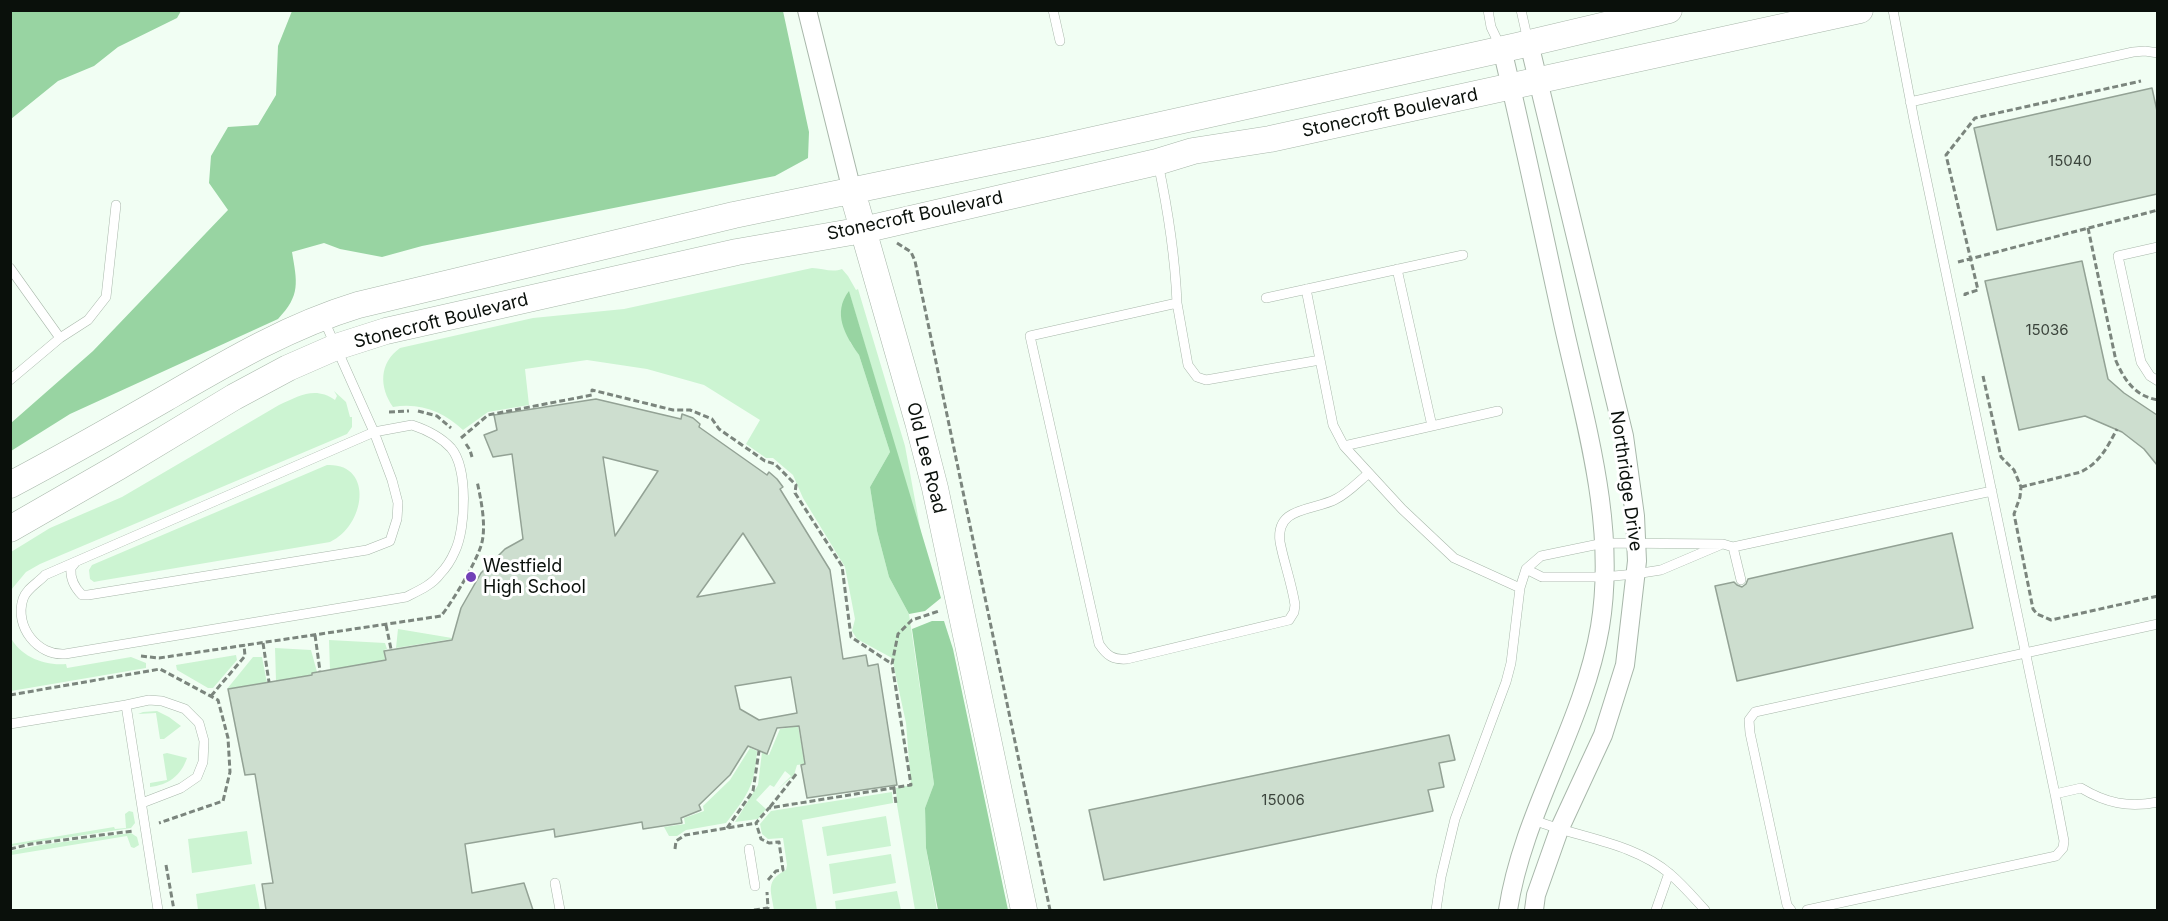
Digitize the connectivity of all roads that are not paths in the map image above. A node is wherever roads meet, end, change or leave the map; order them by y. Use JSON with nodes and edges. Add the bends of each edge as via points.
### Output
{"nodes":[{"id":1,"x":807,"y":10,"type":"edge"},
{"id":2,"x":1053,"y":10,"type":"edge"},
{"id":3,"x":1488,"y":10,"type":"edge"},
{"id":4,"x":1521,"y":10,"type":"edge"},
{"id":5,"x":1669,"y":10,"type":"edge"},
{"id":6,"x":1860,"y":10,"type":"edge"},
{"id":7,"x":1893,"y":10,"type":"edge"},
{"id":8,"x":1060,"y":41,"type":"dead end"},
{"id":9,"x":1529,"y":44,"type":"junction"},
{"id":10,"x":1502,"y":49,"type":"junction"},
{"id":11,"x":2157,"y":53,"type":"edge"},
{"id":12,"x":1538,"y":80,"type":"junction"},
{"id":13,"x":1511,"y":87,"type":"junction"},
{"id":14,"x":1910,"y":102,"type":"junction"},
{"id":15,"x":1157,"y":162,"type":"junction"},
{"id":16,"x":852,"y":191,"type":"junction"},
{"id":17,"x":116,"y":206,"type":"dead end"},
{"id":18,"x":863,"y":230,"type":"junction"},
{"id":19,"x":2157,"y":247,"type":"edge"},
{"id":20,"x":1463,"y":255,"type":"dead end"},
{"id":21,"x":10,"y":268,"type":"edge"},
{"id":22,"x":1397,"y":269,"type":"junction"},
{"id":23,"x":1306,"y":289,"type":"junction"},
{"id":24,"x":1266,"y":298,"type":"dead end"},
{"id":25,"x":1178,"y":303,"type":"junction"},
{"id":26,"x":322,"y":316,"type":"junction"},
{"id":27,"x":60,"y":338,"type":"junction"},
{"id":28,"x":336,"y":347,"type":"junction"},
{"id":29,"x":1320,"y":360,"type":"junction"},
{"id":30,"x":10,"y":380,"type":"edge"},
{"id":31,"x":2157,"y":381,"type":"edge"},
{"id":32,"x":1498,"y":411,"type":"dead end"},
{"id":33,"x":1432,"y":426,"type":"junction"},
{"id":34,"x":374,"y":432,"type":"junction"},
{"id":35,"x":1344,"y":446,"type":"junction"},
{"id":36,"x":1369,"y":473,"type":"junction"},
{"id":37,"x":10,"y":485,"type":"edge"},
{"id":38,"x":1992,"y":491,"type":"junction"},
{"id":39,"x":10,"y":529,"type":"edge"},
{"id":40,"x":1636,"y":542,"type":"junction"},
{"id":41,"x":1605,"y":543,"type":"junction"},
{"id":42,"x":1728,"y":546,"type":"junction"},
{"id":43,"x":77,"y":562,"type":"junction"},
{"id":44,"x":1526,"y":569,"type":"junction"},
{"id":45,"x":1635,"y":574,"type":"junction"},
{"id":46,"x":1603,"y":577,"type":"junction"},
{"id":47,"x":1741,"y":580,"type":"dead end"},
{"id":48,"x":1520,"y":588,"type":"junction"},
{"id":49,"x":2157,"y":624,"type":"edge"},
{"id":50,"x":2025,"y":652,"type":"junction"},
{"id":51,"x":126,"y":705,"type":"junction"},
{"id":52,"x":10,"y":724,"type":"edge"},
{"id":53,"x":2055,"y":794,"type":"junction"},
{"id":54,"x":2157,"y":802,"type":"edge"},
{"id":55,"x":142,"y":803,"type":"junction"},
{"id":56,"x":1534,"y":820,"type":"junction"},
{"id":57,"x":1559,"y":830,"type":"junction"},
{"id":58,"x":749,"y":849,"type":"dead end"},
{"id":59,"x":1670,"y":873,"type":"junction"},
{"id":60,"x":555,"y":883,"type":"dead end"},
{"id":61,"x":755,"y":886,"type":"dead end"},
{"id":62,"x":158,"y":910,"type":"edge"},
{"id":63,"x":560,"y":910,"type":"edge"},
{"id":64,"x":1024,"y":910,"type":"edge"},
{"id":65,"x":1436,"y":910,"type":"edge"},
{"id":66,"x":1508,"y":910,"type":"edge"},
{"id":67,"x":1534,"y":910,"type":"edge"},
{"id":68,"x":1656,"y":910,"type":"edge"},
{"id":69,"x":1705,"y":910,"type":"edge"},
{"id":70,"x":1791,"y":910,"type":"edge"},
{"id":71,"x":1807,"y":910,"type":"edge"}],
"edges":[{"from":1,"to":16,"type":"street","name":"Old Lee Road"},
{"from":2,"to":8,"type":"lane"},
{"from":3,"to":10,"type":"lane"},
{"from":4,"to":9,"type":"lane"},
{"from":5,"to":9,"type":"main road","name":"Stonecroft Boulevard"},
{"from":6,"to":12,"type":"main road","name":"Stonecroft Boulevard"},
{"from":7,"to":14,"type":"lane"},
{"from":9,"to":10,"type":"main road","name":"Stonecroft Boulevard"},
{"from":9,"to":12,"type":"street","name":"Northridge Drive"},
{"from":10,"to":13,"type":"street","name":"Northridge Drive"},
{"from":10,"to":16,"type":"main road","name":"Stonecroft Boulevard"},
{"from":11,"to":14,"type":"lane","via":[[2133,52]]},
{"from":12,"to":13,"type":"main road","name":"Stonecroft Boulevard"},
{"from":12,"to":40,"type":"street","name":"Northridge Drive","via":[[1624,436]]},
{"from":13,"to":15,"type":"main road","name":"Stonecroft Boulevard","via":[[1270,139],[1192,151]]},
{"from":13,"to":41,"type":"street","name":"Northridge Drive","via":[[1596,472]]},
{"from":14,"to":38,"type":"lane"},
{"from":15,"to":18,"type":"main road","name":"Stonecroft Boulevard"},
{"from":15,"to":25,"type":"lane","via":[[1168,209]]},
{"from":16,"to":18,"type":"main road","name":"Old Lee Road"},
{"from":16,"to":26,"type":"main road","name":"Stonecroft Boulevard","via":[[390,296]]},
{"from":17,"to":27,"type":"lane","via":[[106,297],[88,320]]},
{"from":18,"to":28,"type":"main road","name":"Stonecroft Boulevard","via":[[736,252],[386,331]]},
{"from":18,"to":64,"type":"main road","name":"Old Lee Road","via":[[935,488]]},
{"from":19,"to":31,"type":"lane","via":[[2118,256],[2141,362]]},
{"from":20,"to":22,"type":"lane"},
{"from":21,"to":27,"type":"lane"},
{"from":22,"to":23,"type":"lane"},
{"from":22,"to":33,"type":"lane"},
{"from":23,"to":24,"type":"lane"},
{"from":23,"to":29,"type":"lane"},
{"from":25,"to":29,"type":"lane","via":[[1188,365],[1197,377],[1206,380]]},
{"from":25,"to":36,"type":"lane","via":[[1029,336],[1099,644],[1107,655],[1116,660],[1127,658],[1289,620],[1295,605],[1280,540],[1281,527],[1294,512],[1336,499]]},
{"from":26,"to":28,"type":"lane"},
{"from":26,"to":37,"type":"main road","name":"Stonecroft Boulevard","via":[[260,344]]},
{"from":27,"to":30,"type":"lane"},
{"from":28,"to":34,"type":"lane"},
{"from":28,"to":39,"type":"main road","name":"Stonecroft Boulevard","via":[[234,397]]},
{"from":29,"to":35,"type":"lane","via":[[1332,425]]},
{"from":32,"to":33,"type":"lane"},
{"from":33,"to":35,"type":"lane"},
{"from":34,"to":43,"type":"lane"},
{"from":34,"to":43,"type":"lane","via":[[398,503],[390,541],[382,545],[88,595],[82,595],[72,582],[71,568]]},
{"from":34,"to":43,"type":"lane","via":[[412,425],[427,430],[452,449],[459,462],[464,504],[455,551],[441,574],[406,597],[58,654],[36,645],[29,637],[22,601],[45,575]]},
{"from":35,"to":36,"type":"lane"},
{"from":36,"to":48,"type":"lane","via":[[1454,558]]},
{"from":38,"to":42,"type":"lane"},
{"from":38,"to":50,"type":"lane"},
{"from":40,"to":41,"type":"lane"},
{"from":40,"to":42,"type":"lane"},
{"from":40,"to":45,"type":"street","name":"Northridge Drive"},
{"from":41,"to":44,"type":"lane","via":[[1541,556]]},
{"from":41,"to":46,"type":"street","name":"Northridge Drive"},
{"from":42,"to":45,"type":"lane","via":[[1661,570]]},
{"from":42,"to":47,"type":"lane"},
{"from":44,"to":46,"type":"lane","via":[[1542,577]]},
{"from":44,"to":48,"type":"lane"},
{"from":45,"to":46,"type":"lane"},
{"from":45,"to":57,"type":"street","name":"Northridge Drive","via":[[1625,665],[1603,735]]},
{"from":46,"to":56,"type":"street","name":"Northridge Drive","via":[[1600,625],[1590,674]]},
{"from":48,"to":65,"type":"lane","via":[[1506,682],[1455,819]]},
{"from":49,"to":50,"type":"lane"},
{"from":50,"to":53,"type":"lane"},
{"from":50,"to":70,"type":"lane","via":[[1752,715],[1750,733]]},
{"from":51,"to":52,"type":"lane"},
{"from":51,"to":55,"type":"lane"},
{"from":51,"to":55,"type":"lane","via":[[162,700],[185,709],[199,723],[204,741],[203,762],[197,777],[181,788]]},
{"from":53,"to":54,"type":"lane","via":[[2081,788],[2122,805]]},
{"from":53,"to":71,"type":"lane","via":[[2064,841],[2056,856]]},
{"from":55,"to":62,"type":"lane"},
{"from":56,"to":57,"type":"lane"},
{"from":56,"to":66,"type":"street","name":"Northridge Drive","via":[[1523,847]]},
{"from":57,"to":59,"type":"lane","via":[[1612,845]]},
{"from":57,"to":67,"type":"street","name":"Northridge Drive"},
{"from":58,"to":61,"type":"lane"},
{"from":59,"to":68,"type":"lane"},
{"from":59,"to":69,"type":"lane"},
{"from":60,"to":63,"type":"lane"}]}
